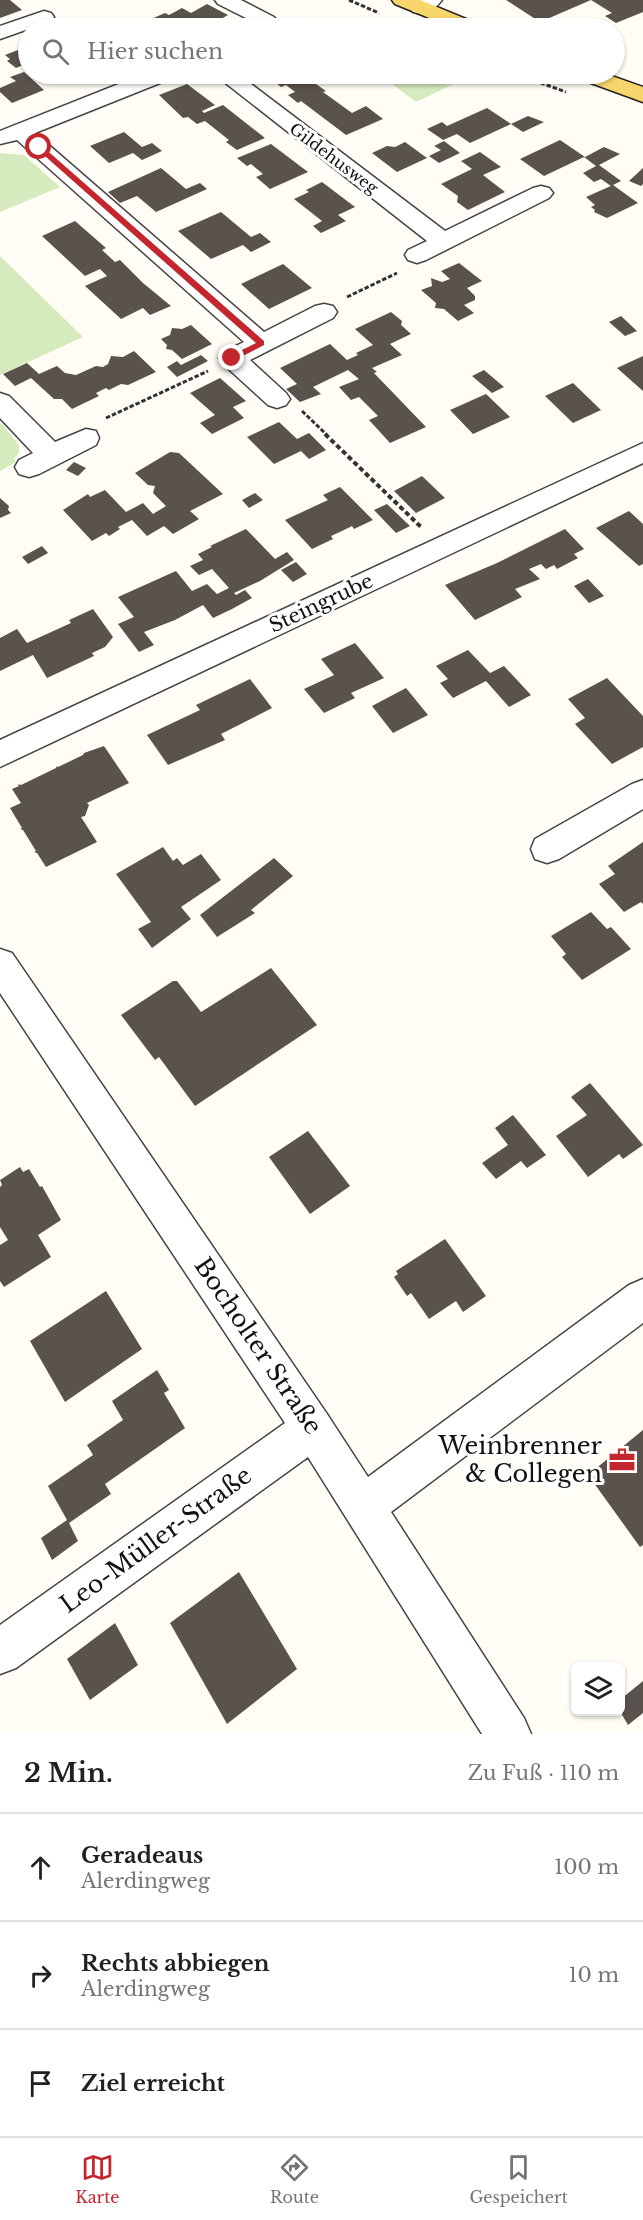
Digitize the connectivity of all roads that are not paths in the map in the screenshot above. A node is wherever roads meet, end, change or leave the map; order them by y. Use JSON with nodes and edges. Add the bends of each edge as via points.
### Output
{"nodes":[{"id":1,"x":225,"y":0,"type":"edge"},
{"id":2,"x":418,"y":3,"type":"edge"},
{"id":3,"x":250,"y":18,"type":"edge"},
{"id":4,"x":450,"y":18,"type":"edge"},
{"id":5,"x":18,"y":26,"type":"edge"},
{"id":6,"x":0,"y":33,"type":"edge"},
{"id":7,"x":137,"y":84,"type":"edge"},
{"id":8,"x":238,"y":84,"type":"edge"},
{"id":9,"x":616,"y":84,"type":"edge"},
{"id":10,"x":643,"y":94,"type":"edge"},
{"id":11,"x":10,"y":135,"type":"edge"},
{"id":12,"x":541,"y":193,"type":"dead end"},
{"id":13,"x":444,"y":242,"type":"junction"},
{"id":14,"x":417,"y":255,"type":"road end"},
{"id":15,"x":324,"y":312,"type":"road end"},
{"id":16,"x":261,"y":343,"type":"junction"},
{"id":17,"x":277,"y":399,"type":"road end"},
{"id":18,"x":0,"y":402,"type":"edge"},
{"id":19,"x":86,"y":438,"type":"road end"},
{"id":20,"x":643,"y":452,"type":"edge"},
{"id":21,"x":0,"y":754,"type":"edge"},
{"id":22,"x":643,"y":793,"type":"edge"},
{"id":23,"x":547,"y":849,"type":"dead end"},
{"id":24,"x":0,"y":964,"type":"edge"},
{"id":25,"x":643,"y":1299,"type":"edge"},
{"id":26,"x":312,"y":1428,"type":"junction"},
{"id":27,"x":364,"y":1506,"type":"junction"},
{"id":28,"x":0,"y":1652,"type":"edge"},
{"id":29,"x":508,"y":1734,"type":"edge"}],
"edges":[{"from":1,"to":3,"type":"street"},
{"from":2,"to":4,"type":"main road"},
{"from":5,"to":6,"type":"street"},
{"from":7,"to":11,"type":"street"},
{"from":8,"to":13,"type":"street","name":"Gildehusweg"},
{"from":9,"to":10,"type":"main road"},
{"from":11,"to":16,"type":"street"},
{"from":12,"to":13,"type":"street"},
{"from":13,"to":14,"type":"street"},
{"from":15,"to":16,"type":"street"},
{"from":16,"to":17,"type":"street","via":[[232,358]]},
{"from":18,"to":19,"type":"street","via":[[40,461]]},
{"from":20,"to":21,"type":"street","name":"Steingrube"},
{"from":22,"to":23,"type":"street"},
{"from":24,"to":26,"type":"street","name":"Bocholter Straße"},
{"from":25,"to":27,"type":"street"},
{"from":26,"to":27,"type":"street","name":"Bocholter Straße"},
{"from":26,"to":28,"type":"street","name":"Leo-Müller-Straße"},
{"from":27,"to":29,"type":"street","name":"Bocholter Straße"}]}
